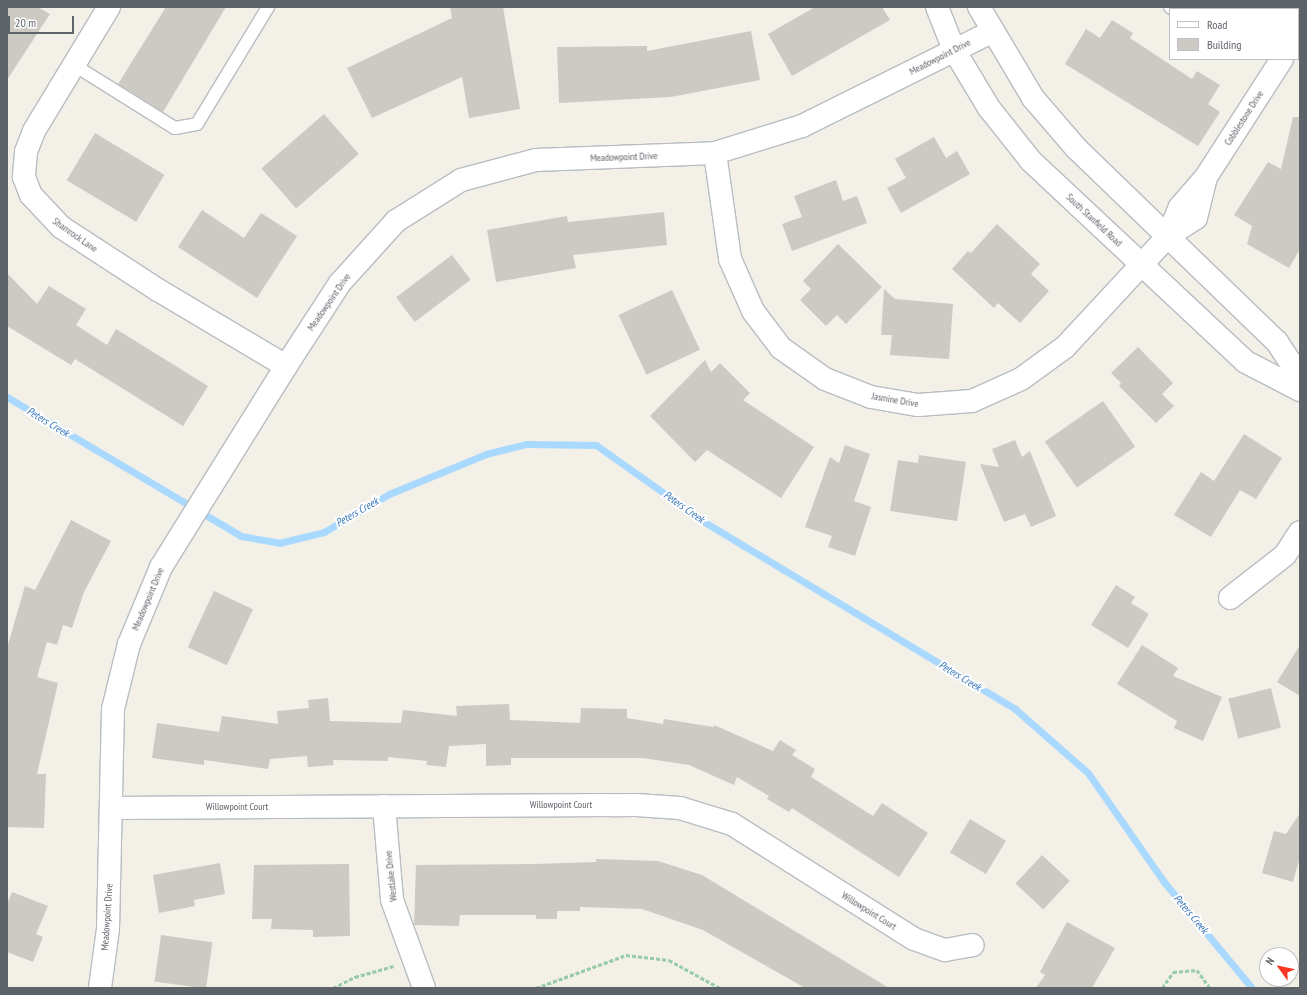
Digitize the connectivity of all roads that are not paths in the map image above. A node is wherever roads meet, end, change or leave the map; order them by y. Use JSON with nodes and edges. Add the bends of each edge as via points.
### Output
{"nodes":[{"id":1,"x":109,"y":7,"type":"edge"},
{"id":2,"x":268,"y":7,"type":"edge"},
{"id":3,"x":937,"y":7,"type":"edge"},
{"id":4,"x":979,"y":7,"type":"edge"},
{"id":5,"x":993,"y":31,"type":"junction"},
{"id":6,"x":954,"y":50,"type":"junction"},
{"id":7,"x":1281,"y":60,"type":"edge"},
{"id":8,"x":74,"y":65,"type":"junction"},
{"id":9,"x":715,"y":153,"type":"junction"},
{"id":10,"x":1168,"y":236,"type":"junction"},
{"id":11,"x":1141,"y":265,"type":"junction"},
{"id":12,"x":286,"y":366,"type":"junction"},
{"id":13,"x":1300,"y":377,"type":"edge"},
{"id":14,"x":1300,"y":390,"type":"edge"},
{"id":15,"x":1300,"y":532,"type":"edge"},
{"id":16,"x":1230,"y":598,"type":"dead end"},
{"id":17,"x":384,"y":806,"type":"junction"},
{"id":18,"x":111,"y":808,"type":"junction"},
{"id":19,"x":973,"y":945,"type":"dead end"},
{"id":20,"x":421,"y":979,"type":"edge"},
{"id":21,"x":100,"y":988,"type":"edge"}],
"edges":[{"from":1,"to":8,"type":"street","name":"Shamrock Lane"},
{"from":2,"to":8,"type":"lane","via":[[197,124],[175,128]]},
{"from":3,"to":6,"type":"street","name":"South Stanfield Road"},
{"from":4,"to":5,"type":"street"},
{"from":5,"to":6,"type":"street","name":"Meadowpoint Drive"},
{"from":5,"to":10,"type":"street","via":[[1033,98],[1076,148]]},
{"from":6,"to":9,"type":"street","name":"Meadowpoint Drive","via":[[802,126]]},
{"from":6,"to":11,"type":"street","name":"South Stanfield Road","via":[[989,108],[1031,161]]},
{"from":7,"to":10,"type":"street","name":"Cobblestone Drive","via":[[1206,177],[1180,206]]},
{"from":8,"to":12,"type":"street","name":"Shamrock Lane","via":[[34,131],[26,152],[24,177],[31,196],[61,227],[158,290]]},
{"from":9,"to":11,"type":"street","name":"Jasmine Drive","via":[[730,259],[753,311],[782,348],[825,379],[871,396],[918,405],[972,401],[1021,379],[1065,347]]},
{"from":9,"to":12,"type":"street","name":"Meadowpoint Drive","via":[[536,160],[461,180],[396,220],[340,283]]},
{"from":10,"to":11,"type":"street","name":"Jasmine Drive"},
{"from":10,"to":13,"type":"street","via":[[1277,342]]},
{"from":11,"to":14,"type":"street","name":"South Stanfield Road","via":[[1246,362]]},
{"from":12,"to":18,"type":"street","name":"Meadowpoint Drive","via":[[161,567],[129,644],[114,709]]},
{"from":15,"to":16,"type":"street","via":[[1285,555]]},
{"from":17,"to":18,"type":"street","name":"Willowpoint Court"},
{"from":17,"to":19,"type":"street","name":"Willowpoint Court","via":[[636,805],[680,808],[732,824],[914,939],[945,950]]},
{"from":17,"to":20,"type":"street","name":"Westlake Drive","via":[[392,900]]},
{"from":18,"to":21,"type":"street","name":"Meadowpoint Drive","via":[[108,929]]}]}
